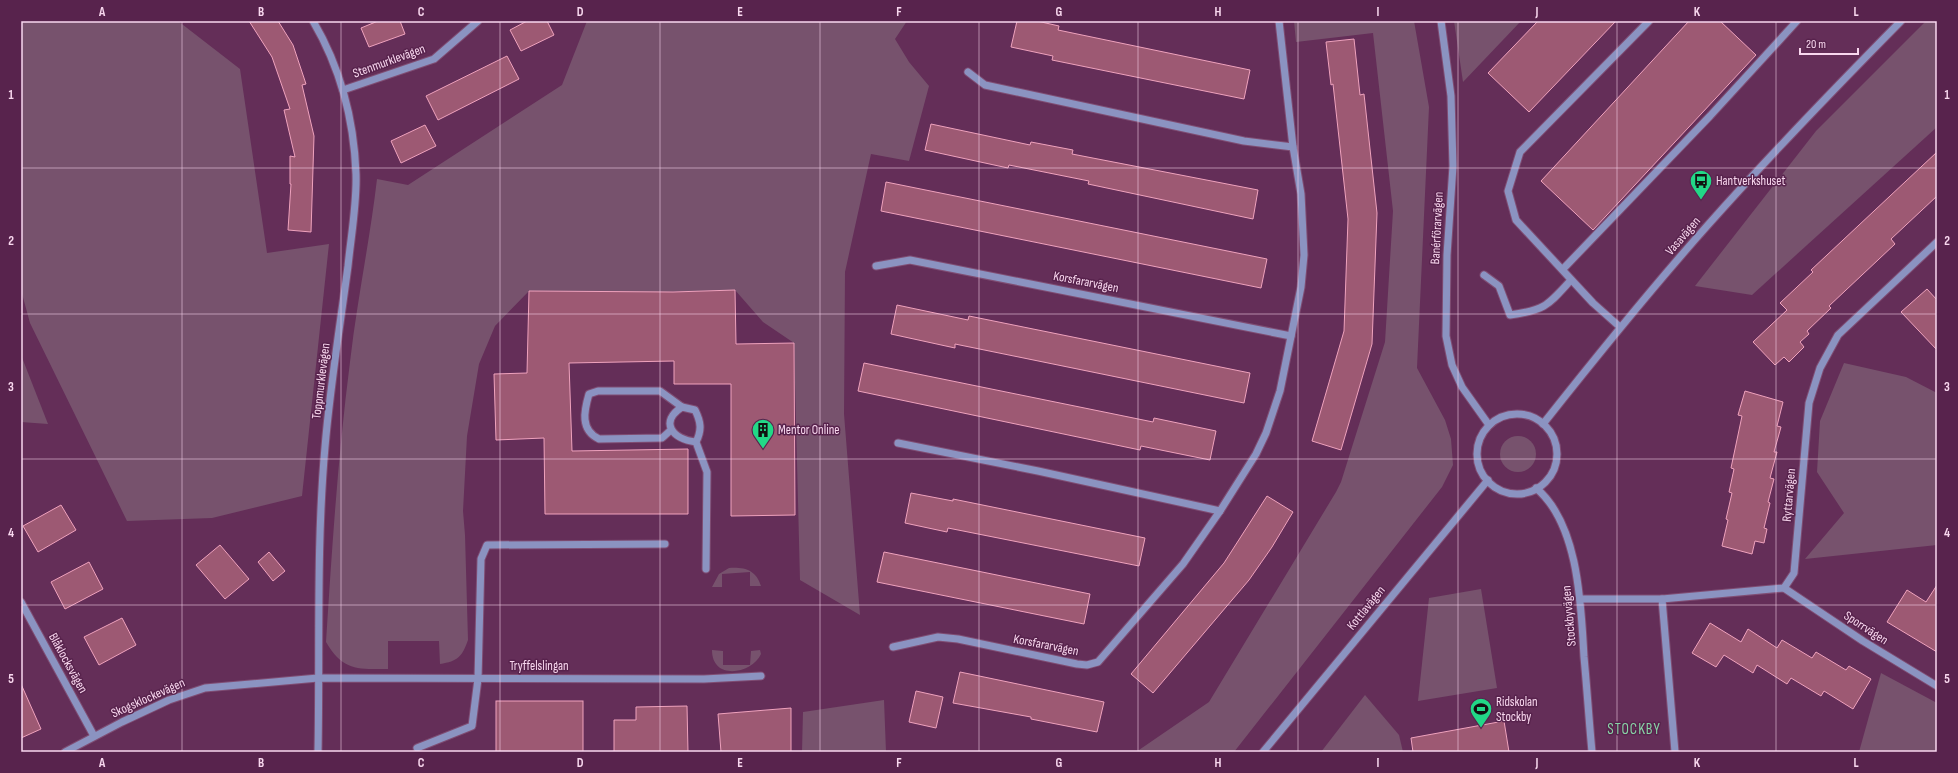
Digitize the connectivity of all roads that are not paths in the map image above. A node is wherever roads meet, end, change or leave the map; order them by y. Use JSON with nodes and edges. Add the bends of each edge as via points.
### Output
{"nodes":[{"id":1,"x":313,"y":21,"type":"edge"},
{"id":2,"x":478,"y":21,"type":"edge"},
{"id":3,"x":1279,"y":21,"type":"edge"},
{"id":4,"x":1441,"y":21,"type":"edge"},
{"id":5,"x":1649,"y":21,"type":"edge"},
{"id":6,"x":1797,"y":21,"type":"edge"},
{"id":7,"x":1901,"y":21,"type":"edge"},
{"id":8,"x":968,"y":72,"type":"dead end"},
{"id":9,"x":343,"y":90,"type":"junction"},
{"id":10,"x":1294,"y":147,"type":"junction"},
{"id":11,"x":1936,"y":245,"type":"edge"},
{"id":12,"x":876,"y":266,"type":"dead end"},
{"id":13,"x":1562,"y":270,"type":"junction"},
{"id":14,"x":1484,"y":275,"type":"dead end"},
{"id":15,"x":1571,"y":280,"type":"junction"},
{"id":16,"x":1620,"y":327,"type":"junction"},
{"id":17,"x":1291,"y":336,"type":"junction"},
{"id":18,"x":682,"y":406,"type":"junction"},
{"id":19,"x":1544,"y":424,"type":"junction"},
{"id":20,"x":1489,"y":425,"type":"junction"},
{"id":21,"x":671,"y":430,"type":"junction"},
{"id":22,"x":696,"y":442,"type":"junction"},
{"id":23,"x":898,"y":443,"type":"dead end"},
{"id":24,"x":1488,"y":480,"type":"junction"},
{"id":25,"x":1536,"y":488,"type":"junction"},
{"id":26,"x":1220,"y":511,"type":"junction"},
{"id":27,"x":665,"y":544,"type":"dead end"},
{"id":28,"x":706,"y":569,"type":"dead end"},
{"id":29,"x":1784,"y":588,"type":"junction"},
{"id":30,"x":1580,"y":599,"type":"junction"},
{"id":31,"x":1662,"y":599,"type":"junction"},
{"id":32,"x":21,"y":602,"type":"edge"},
{"id":33,"x":893,"y":647,"type":"dead end"},
{"id":34,"x":760,"y":676,"type":"dead end"},
{"id":35,"x":318,"y":678,"type":"junction"},
{"id":36,"x":478,"y":679,"type":"junction"},
{"id":37,"x":1937,"y":686,"type":"edge"},
{"id":38,"x":94,"y":736,"type":"junction"},
{"id":39,"x":417,"y":748,"type":"dead end"},
{"id":40,"x":65,"y":752,"type":"edge"},
{"id":41,"x":318,"y":752,"type":"edge"},
{"id":42,"x":1264,"y":752,"type":"edge"},
{"id":43,"x":1592,"y":752,"type":"edge"},
{"id":44,"x":1675,"y":752,"type":"edge"}],
"edges":[{"from":1,"to":9,"type":"street","name":"Toppmurklevägen","via":[[333,60]]},
{"from":2,"to":9,"type":"street","name":"Stenmurklevägen","via":[[434,58]]},
{"from":3,"to":10,"type":"street","name":"Korsfararvägen"},
{"from":4,"to":20,"type":"street","name":"Banérförarvägen","via":[[1451,96],[1453,166],[1447,255],[1446,336],[1452,365],[1462,387]]},
{"from":5,"to":13,"type":"street","via":[[1520,152],[1508,191],[1516,220]]},
{"from":6,"to":13,"type":"street"},
{"from":7,"to":16,"type":"street","name":"Vasavägen","via":[[1707,226]]},
{"from":8,"to":10,"type":"street","via":[[985,85],[1244,141]]},
{"from":9,"to":35,"type":"street","name":"Toppmurklevägen","via":[[352,129],[356,174],[353,222],[325,447]]},
{"from":10,"to":17,"type":"street","name":"Korsfararvägen","via":[[1301,194],[1304,255],[1301,287]]},
{"from":11,"to":29,"type":"street","name":"Ryttarvägen","via":[[1838,335],[1820,368],[1809,403],[1794,573]]},
{"from":12,"to":17,"type":"street","name":"Korsfararvägen","via":[[910,260]]},
{"from":13,"to":15,"type":"street"},
{"from":14,"to":15,"type":"street","via":[[1499,286],[1510,315],[1533,312],[1548,304]]},
{"from":15,"to":16,"type":"street"},
{"from":16,"to":19,"type":"street","name":"Vasavägen"},
{"from":17,"to":26,"type":"street","name":"Korsfararvägen","via":[[1280,391],[1266,433],[1249,467]]},
{"from":18,"to":21,"type":"street","via":[[675,411]]},
{"from":18,"to":21,"type":"street","via":[[660,391],[598,391],[589,394],[585,408],[587,429],[591,435],[599,439],[662,438]]},
{"from":18,"to":22,"type":"street","via":[[695,410],[700,422],[700,433]]},
{"from":19,"to":20,"type":"street","via":[[1530,416],[1514,414],[1499,418]]},
{"from":19,"to":25,"type":"street","via":[[1554,440],[1556,457],[1552,472],[1543,484]]},
{"from":20,"to":24,"type":"street","via":[[1481,436],[1478,452],[1480,468]]},
{"from":21,"to":22,"type":"street","via":[[676,436]]},
{"from":22,"to":28,"type":"street","via":[[707,472]]},
{"from":23,"to":26,"type":"street"},
{"from":24,"to":25,"type":"street","via":[[1500,489],[1512,493]]},
{"from":24,"to":42,"type":"street","name":"Kottlavägen"},
{"from":25,"to":30,"type":"street","name":"Stockbyvägen","via":[[1546,496],[1565,530],[1575,565]]},
{"from":26,"to":33,"type":"street","name":"Korsfararvägen","via":[[1183,564],[1098,662],[1077,664],[938,637]]},
{"from":27,"to":36,"type":"street","via":[[487,545],[481,558]]},
{"from":29,"to":31,"type":"street"},
{"from":29,"to":37,"type":"street","name":"Sporrvägen","via":[[1863,641]]},
{"from":30,"to":31,"type":"street"},
{"from":30,"to":43,"type":"street","name":"Stockbyvägen"},
{"from":31,"to":44,"type":"street"},
{"from":32,"to":38,"type":"street","name":"Blåklocksvägen"},
{"from":34,"to":36,"type":"street","name":"Tryffelslingan","via":[[704,679]]},
{"from":35,"to":36,"type":"street","name":"Tryffelslingan"},
{"from":35,"to":38,"type":"street","name":"Skogsklockevägen","via":[[205,688],[169,700]]},
{"from":35,"to":41,"type":"street","name":"Toppmurklevägen"},
{"from":36,"to":39,"type":"street","via":[[472,726]]},
{"from":38,"to":40,"type":"street","name":"Skogsklockevägen"}]}
